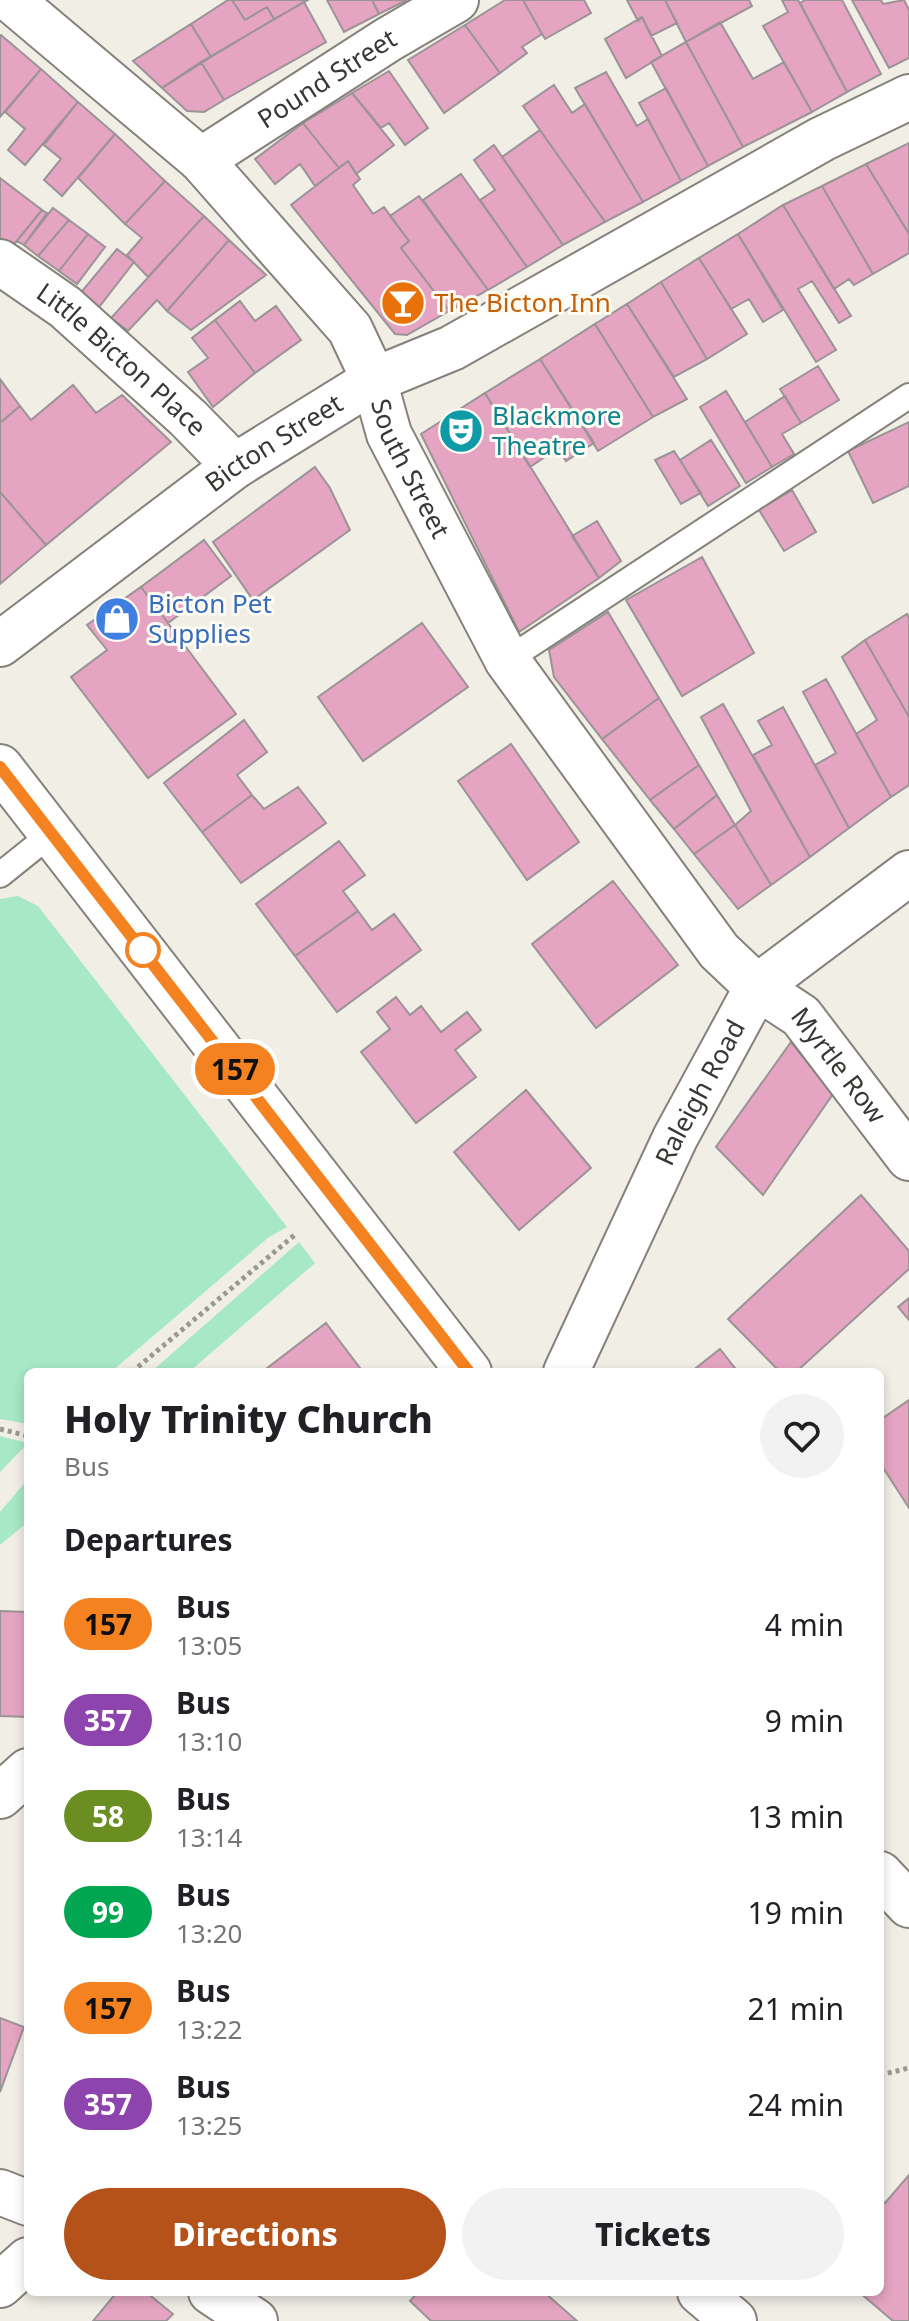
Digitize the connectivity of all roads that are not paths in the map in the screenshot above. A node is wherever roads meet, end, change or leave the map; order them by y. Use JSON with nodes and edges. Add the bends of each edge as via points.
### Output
{"nodes":[{"id":1,"x":11,"y":0,"type":"edge"},
{"id":2,"x":456,"y":0,"type":"edge"},
{"id":3,"x":909,"y":97,"type":"edge"},
{"id":4,"x":201,"y":160,"type":"junction"},
{"id":5,"x":0,"y":262,"type":"edge"},
{"id":6,"x":374,"y":380,"type":"junction"},
{"id":7,"x":909,"y":396,"type":"edge"},
{"id":8,"x":235,"y":466,"type":"junction"},
{"id":9,"x":0,"y":644,"type":"edge"},
{"id":10,"x":507,"y":660,"type":"junction"},
{"id":11,"x":0,"y":767,"type":"edge"},
{"id":12,"x":51,"y":834,"type":"junction"},
{"id":13,"x":909,"y":873,"type":"edge"},
{"id":14,"x":0,"y":875,"type":"edge"},
{"id":15,"x":757,"y":987,"type":"junction"},
{"id":16,"x":909,"y":1158,"type":"edge"},
{"id":17,"x":466,"y":1368,"type":"edge"},
{"id":18,"x":568,"y":1368,"type":"edge"},
{"id":19,"x":24,"y":1775,"type":"edge"},
{"id":20,"x":0,"y":1796,"type":"edge"},
{"id":21,"x":884,"y":1878,"type":"edge"},
{"id":22,"x":909,"y":1905,"type":"edge"},
{"id":23,"x":0,"y":2192,"type":"edge"},
{"id":24,"x":24,"y":2201,"type":"edge"},
{"id":25,"x":24,"y":2264,"type":"edge"},
{"id":26,"x":0,"y":2285,"type":"edge"},
{"id":27,"x":705,"y":2296,"type":"edge"},
{"id":28,"x":734,"y":2321,"type":"edge"}],
"edges":[{"from":1,"to":4,"type":"street","name":"South Street"},
{"from":2,"to":4,"type":"street","name":"Pound Street"},
{"from":3,"to":6,"type":"street","name":"Bicton Street","via":[[822,139],[452,348]]},
{"from":4,"to":6,"type":"street","name":"South Street","via":[[350,329]]},
{"from":5,"to":8,"type":"street","name":"Little Bicton Place","via":[[65,307]]},
{"from":6,"to":8,"type":"street","name":"Bicton Street"},
{"from":6,"to":10,"type":"street","name":"South Street","via":[[389,434]]},
{"from":7,"to":10,"type":"lane"},
{"from":8,"to":9,"type":"street","name":"Bicton Street"},
{"from":10,"to":15,"type":"street","name":"South Street","via":[[719,951]]},
{"from":11,"to":12,"type":"street"},
{"from":12,"to":14,"type":"lane"},
{"from":12,"to":17,"type":"street"},
{"from":13,"to":15,"type":"street","name":"Raleigh Road"},
{"from":15,"to":16,"type":"street","name":"Myrtle Row","via":[[801,1016]]},
{"from":15,"to":18,"type":"street","name":"Raleigh Road","via":[[675,1138]]},
{"from":19,"to":20,"type":"street"},
{"from":21,"to":22,"type":"street"},
{"from":23,"to":24,"type":"street"},
{"from":25,"to":26,"type":"street"},
{"from":27,"to":28,"type":"street"}]}
